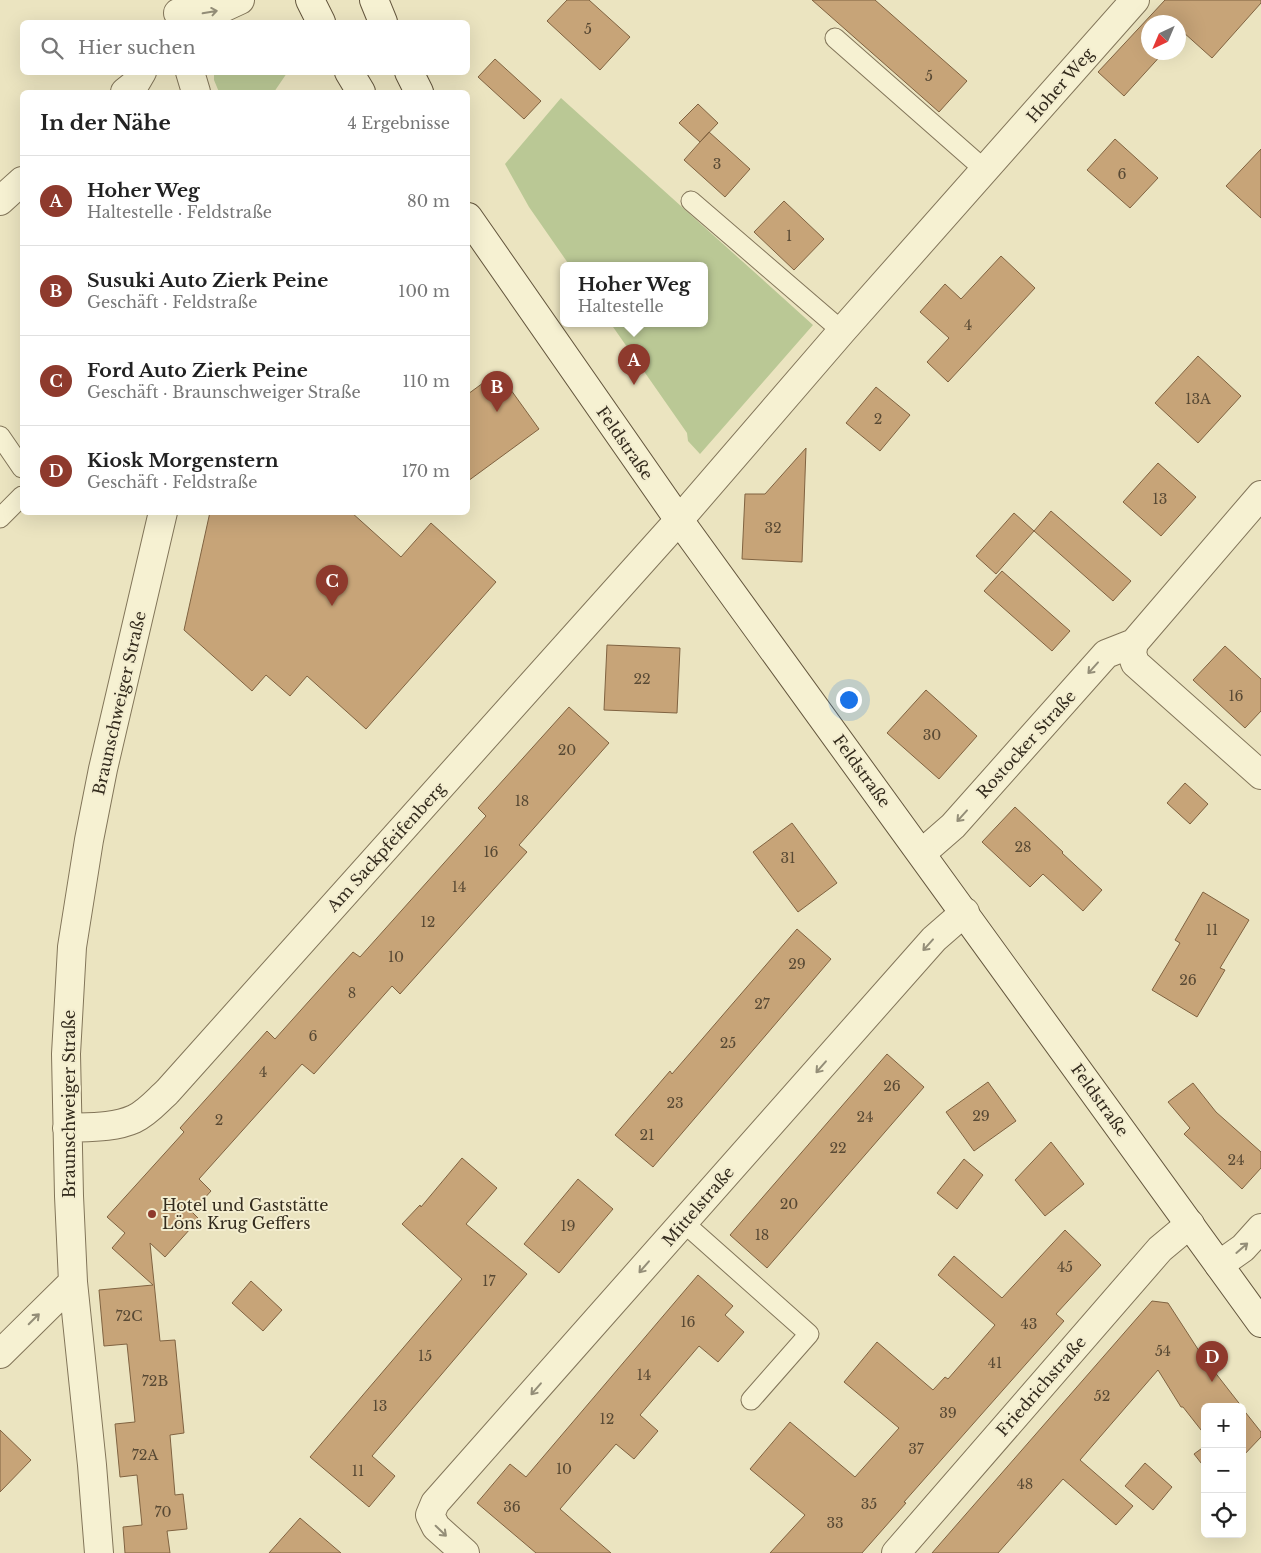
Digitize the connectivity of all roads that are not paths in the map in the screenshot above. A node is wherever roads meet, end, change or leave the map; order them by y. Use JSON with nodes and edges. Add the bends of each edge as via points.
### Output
{"nodes":[{"id":1,"x":240,"y":0,"type":"edge"},
{"id":2,"x":310,"y":0,"type":"edge"},
{"id":3,"x":374,"y":0,"type":"edge"},
{"id":4,"x":1135,"y":0,"type":"edge"},
{"id":5,"x":175,"y":12,"type":"edge"},
{"id":6,"x":321,"y":20,"type":"edge"},
{"id":7,"x":382,"y":20,"type":"edge"},
{"id":8,"x":835,"y":38,"type":"dead end"},
{"id":9,"x":140,"y":75,"type":"edge"},
{"id":10,"x":191,"y":75,"type":"edge"},
{"id":11,"x":351,"y":75,"type":"edge"},
{"id":12,"x":410,"y":75,"type":"edge"},
{"id":13,"x":128,"y":90,"type":"edge"},
{"id":14,"x":195,"y":90,"type":"edge"},
{"id":15,"x":360,"y":90,"type":"edge"},
{"id":16,"x":418,"y":90,"type":"edge"},
{"id":17,"x":984,"y":170,"type":"junction"},
{"id":18,"x":20,"y":183,"type":"edge"},
{"id":19,"x":0,"y":201,"type":"edge"},
{"id":20,"x":691,"y":201,"type":"dead end"},
{"id":21,"x":470,"y":220,"type":"edge"},
{"id":22,"x":842,"y":331,"type":"junction"},
{"id":23,"x":0,"y":436,"type":"edge"},
{"id":24,"x":20,"y":465,"type":"edge"},
{"id":25,"x":1261,"y":495,"type":"edge"},
{"id":26,"x":20,"y":498,"type":"edge"},
{"id":27,"x":162,"y":515,"type":"edge"},
{"id":28,"x":0,"y":518,"type":"edge"},
{"id":29,"x":679,"y":520,"type":"junction"},
{"id":30,"x":1134,"y":643,"type":"junction"},
{"id":31,"x":1261,"y":775,"type":"edge"},
{"id":32,"x":922,"y":852,"type":"junction"},
{"id":33,"x":965,"y":912,"type":"junction"},
{"id":34,"x":67,"y":1128,"type":"junction"},
{"id":35,"x":683,"y":1222,"type":"junction"},
{"id":36,"x":1190,"y":1224,"type":"junction"},
{"id":37,"x":1261,"y":1228,"type":"edge"},
{"id":38,"x":1219,"y":1265,"type":"junction"},
{"id":39,"x":73,"y":1282,"type":"junction"},
{"id":40,"x":1261,"y":1323,"type":"edge"},
{"id":41,"x":0,"y":1354,"type":"edge"},
{"id":42,"x":751,"y":1400,"type":"dead end"},
{"id":43,"x":99,"y":1553,"type":"edge"},
{"id":44,"x":466,"y":1553,"type":"edge"},
{"id":45,"x":896,"y":1553,"type":"edge"}],
"edges":[{"from":5,"to":1,"type":"street","one_way":true,"via":[[212,13]]},
{"from":2,"to":6,"type":"street"},
{"from":3,"to":7,"type":"street"},
{"from":4,"to":17,"type":"street","name":"Hoher Weg"},
{"from":8,"to":17,"type":"lane"},
{"from":9,"to":13,"type":"street"},
{"from":10,"to":14,"type":"street"},
{"from":11,"to":15,"type":"street"},
{"from":12,"to":16,"type":"street"},
{"from":17,"to":22,"type":"street","name":"Hoher Weg"},
{"from":18,"to":19,"type":"street"},
{"from":20,"to":22,"type":"lane"},
{"from":21,"to":29,"type":"street","name":"Feldstraße"},
{"from":22,"to":29,"type":"street","name":"Hoher Weg"},
{"from":23,"to":24,"type":"lane"},
{"from":25,"to":30,"type":"street","name":"Rostocker Straße"},
{"from":26,"to":28,"type":"lane"},
{"from":27,"to":34,"type":"street","name":"Braunschweiger Straße","via":[[103,770],[72,947],[66,1054]]},
{"from":29,"to":32,"type":"street","name":"Feldstraße"},
{"from":29,"to":34,"type":"street","name":"Am Sackpfeifenberg","via":[[167,1092],[134,1119],[110,1126]]},
{"from":30,"to":31,"type":"street","via":[[1134,663]]},
{"from":30,"to":32,"type":"street","name":"Rostocker Straße","one_way":true,"via":[[1106,654],[953,826]]},
{"from":32,"to":33,"type":"street","name":"Feldstraße"},
{"from":33,"to":35,"type":"street","name":"Mittelstraße","one_way":true,"via":[[934,939]]},
{"from":33,"to":36,"type":"street","name":"Feldstraße"},
{"from":34,"to":39,"type":"street","name":"Braunschweiger Straße"},
{"from":35,"to":42,"type":"lane","via":[[809,1334]]},
{"from":35,"to":44,"type":"street","name":"Mittelstraße","one_way":true,"via":[[435,1503],[430,1515],[436,1527]]},
{"from":36,"to":38,"type":"street","name":"Feldstraße"},
{"from":36,"to":45,"type":"street","name":"Friedrichstraße","via":[[1160,1249]]},
{"from":38,"to":37,"type":"street","one_way":true,"via":[[1243,1248]]},
{"from":38,"to":40,"type":"street","name":"Feldstraße"},
{"from":41,"to":39,"type":"street","one_way":true},
{"from":39,"to":43,"type":"street","name":"Braunschweiger Straße"}]}
